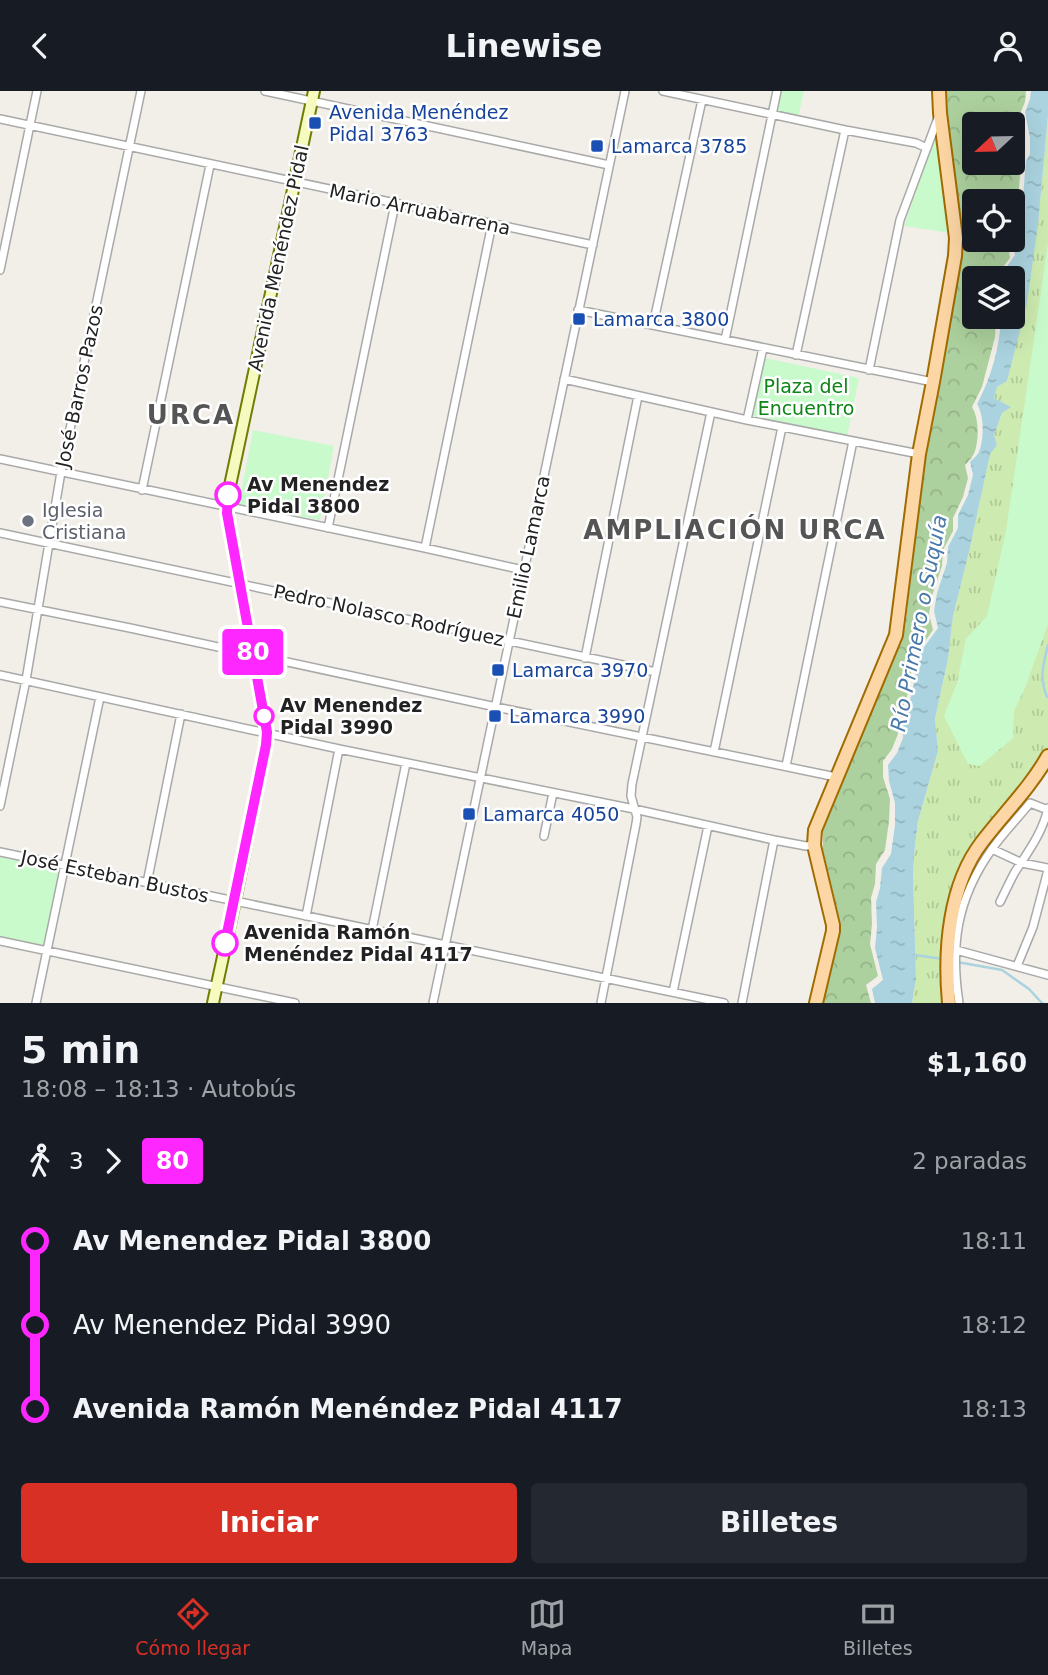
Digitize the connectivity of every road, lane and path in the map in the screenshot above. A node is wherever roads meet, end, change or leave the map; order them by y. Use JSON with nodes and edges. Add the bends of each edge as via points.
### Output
{"nodes":[{"id":1,"x":37,"y":91,"type":"edge"},
{"id":2,"x":141,"y":91,"type":"edge"},
{"id":3,"x":265,"y":91,"type":"edge"},
{"id":4,"x":625,"y":91,"type":"edge"},
{"id":5,"x":663,"y":91,"type":"edge"},
{"id":6,"x":778,"y":91,"type":"edge"},
{"id":7,"x":939,"y":91,"type":"edge"},
{"id":8,"x":313,"y":96,"type":"edge"},
{"id":9,"x":702,"y":100,"type":"junction"},
{"id":10,"x":940,"y":113,"type":"junction"},
{"id":11,"x":772,"y":115,"type":"junction"},
{"id":12,"x":0,"y":120,"type":"edge"},
{"id":13,"x":30,"y":125,"type":"junction"},
{"id":14,"x":845,"y":130,"type":"junction"},
{"id":15,"x":130,"y":147,"type":"junction"},
{"id":16,"x":926,"y":148,"type":"junction"},
{"id":17,"x":210,"y":165,"type":"junction"},
{"id":18,"x":609,"y":165,"type":"junction"},
{"id":19,"x":294,"y":183,"type":"junction"},
{"id":20,"x":396,"y":204,"type":"junction"},
{"id":21,"x":492,"y":224,"type":"junction"},
{"id":22,"x":593,"y":245,"type":"junction"},
{"id":23,"x":0,"y":270,"type":"edge"},
{"id":24,"x":578,"y":310,"type":"junction"},
{"id":25,"x":653,"y":325,"type":"junction"},
{"id":26,"x":725,"y":340,"type":"junction"},
{"id":27,"x":763,"y":348,"type":"junction"},
{"id":28,"x":796,"y":355,"type":"junction"},
{"id":29,"x":869,"y":370,"type":"junction"},
{"id":30,"x":564,"y":379,"type":"junction"},
{"id":31,"x":933,"y":382,"type":"junction"},
{"id":32,"x":638,"y":396,"type":"junction"},
{"id":33,"x":711,"y":412,"type":"junction"},
{"id":34,"x":747,"y":420,"type":"junction"},
{"id":35,"x":782,"y":427,"type":"junction"},
{"id":36,"x":853,"y":441,"type":"junction"},
{"id":37,"x":919,"y":454,"type":"junction"},
{"id":38,"x":0,"y":459,"type":"edge"},
{"id":39,"x":61,"y":472,"type":"junction"},
{"id":40,"x":142,"y":490,"type":"junction"},
{"id":41,"x":227,"y":506,"type":"junction"},
{"id":42,"x":328,"y":528,"type":"junction"},
{"id":43,"x":0,"y":533,"type":"edge"},
{"id":44,"x":50,"y":543,"type":"junction"},
{"id":45,"x":425,"y":548,"type":"junction"},
{"id":46,"x":523,"y":570,"type":"junction"},
{"id":47,"x":240,"y":584,"type":"junction"},
{"id":48,"x":0,"y":602,"type":"edge"},
{"id":49,"x":37,"y":610,"type":"junction"},
{"id":50,"x":509,"y":640,"type":"junction"},
{"id":51,"x":254,"y":655,"type":"junction"},
{"id":52,"x":584,"y":658,"type":"junction"},
{"id":53,"x":656,"y":672,"type":"junction"},
{"id":54,"x":0,"y":675,"type":"edge"},
{"id":55,"x":26,"y":680,"type":"junction"},
{"id":56,"x":100,"y":697,"type":"junction"},
{"id":57,"x":496,"y":707,"type":"junction"},
{"id":58,"x":181,"y":714,"type":"junction"},
{"id":59,"x":267,"y":732,"type":"junction"},
{"id":60,"x":643,"y":737,"type":"junction"},
{"id":61,"x":339,"y":749,"type":"junction"},
{"id":62,"x":714,"y":752,"type":"junction"},
{"id":63,"x":1048,"y":756,"type":"edge"},
{"id":64,"x":406,"y":763,"type":"junction"},
{"id":65,"x":786,"y":766,"type":"junction"},
{"id":66,"x":836,"y":777,"type":"junction"},
{"id":67,"x":481,"y":778,"type":"junction"},
{"id":68,"x":553,"y":793,"type":"junction"},
{"id":69,"x":0,"y":806,"type":"edge"},
{"id":70,"x":634,"y":809,"type":"junction"},
{"id":71,"x":1048,"y":809,"type":"edge"},
{"id":72,"x":708,"y":826,"type":"junction"},
{"id":73,"x":544,"y":836,"type":"dead end"},
{"id":74,"x":774,"y":840,"type":"junction"},
{"id":75,"x":814,"y":845,"type":"junction"},
{"id":76,"x":992,"y":849,"type":"junction"},
{"id":77,"x":0,"y":852,"type":"edge"},
{"id":78,"x":1022,"y":863,"type":"junction"},
{"id":79,"x":63,"y":865,"type":"junction"},
{"id":80,"x":1048,"y":869,"type":"edge"},
{"id":81,"x":147,"y":883,"type":"junction"},
{"id":82,"x":235,"y":901,"type":"junction"},
{"id":83,"x":1000,"y":902,"type":"dead end"},
{"id":84,"x":306,"y":916,"type":"junction"},
{"id":85,"x":372,"y":930,"type":"junction"},
{"id":86,"x":0,"y":941,"type":"edge"},
{"id":87,"x":446,"y":945,"type":"junction"},
{"id":88,"x":46,"y":951,"type":"junction"},
{"id":89,"x":953,"y":953,"type":"junction"},
{"id":90,"x":1017,"y":966,"type":"junction"},
{"id":91,"x":951,"y":974,"type":"junction"},
{"id":92,"x":1048,"y":975,"type":"edge"},
{"id":93,"x":607,"y":978,"type":"junction"},
{"id":94,"x":216,"y":986,"type":"junction"},
{"id":95,"x":673,"y":992,"type":"junction"},
{"id":96,"x":36,"y":1003,"type":"edge"},
{"id":97,"x":213,"y":1003,"type":"edge"},
{"id":98,"x":295,"y":1003,"type":"edge"},
{"id":99,"x":433,"y":1003,"type":"edge"},
{"id":100,"x":601,"y":1003,"type":"edge"},
{"id":101,"x":724,"y":1003,"type":"edge"},
{"id":102,"x":741,"y":1003,"type":"edge"},
{"id":103,"x":816,"y":1003,"type":"edge"},
{"id":104,"x":948,"y":1003,"type":"edge"},
{"id":105,"x":959,"y":1003,"type":"edge"}],
"edges":[{"from":1,"to":13,"type":"street"},
{"from":2,"to":15,"type":"street","name":"José Barros Pazos"},
{"from":3,"to":8,"type":"street"},
{"from":4,"to":18,"type":"street","name":"Emilio Lamarca"},
{"from":5,"to":9,"type":"street"},
{"from":6,"to":11,"type":"street"},
{"from":7,"to":10,"type":"main road"},
{"from":8,"to":18,"type":"street"},
{"from":8,"to":19,"type":"main road","name":"Avenida Menéndez Pidal"},
{"from":9,"to":11,"type":"street"},
{"from":9,"to":25,"type":"street"},
{"from":10,"to":16,"type":"street"},
{"from":10,"to":31,"type":"main road","via":[[956,246]]},
{"from":11,"to":14,"type":"street"},
{"from":11,"to":26,"type":"street"},
{"from":12,"to":13,"type":"street","name":"Mario Arruabarrena"},
{"from":13,"to":15,"type":"street","name":"Mario Arruabarrena"},
{"from":13,"to":23,"type":"street"},
{"from":14,"to":16,"type":"street"},
{"from":14,"to":28,"type":"street"},
{"from":15,"to":17,"type":"street","name":"Mario Arruabarrena"},
{"from":15,"to":39,"type":"street","name":"José Barros Pazos"},
{"from":16,"to":29,"type":"street","via":[[900,220]]},
{"from":17,"to":19,"type":"street","name":"Mario Arruabarrena"},
{"from":17,"to":40,"type":"street"},
{"from":18,"to":22,"type":"street","name":"Emilio Lamarca"},
{"from":19,"to":20,"type":"street","name":"Mario Arruabarrena"},
{"from":19,"to":41,"type":"main road","name":"Avenida Menéndez Pidal"},
{"from":20,"to":21,"type":"street","name":"Mario Arruabarrena"},
{"from":20,"to":42,"type":"street"},
{"from":21,"to":22,"type":"street","name":"Mario Arruabarrena"},
{"from":21,"to":45,"type":"street"},
{"from":22,"to":24,"type":"street","name":"Emilio Lamarca"},
{"from":24,"to":25,"type":"street"},
{"from":24,"to":30,"type":"street","name":"Emilio Lamarca"},
{"from":25,"to":26,"type":"street"},
{"from":26,"to":27,"type":"street"},
{"from":27,"to":28,"type":"street"},
{"from":27,"to":34,"type":"street"},
{"from":28,"to":29,"type":"street"},
{"from":29,"to":31,"type":"street"},
{"from":30,"to":32,"type":"street"},
{"from":30,"to":46,"type":"street","name":"Emilio Lamarca"},
{"from":31,"to":37,"type":"main road"},
{"from":32,"to":33,"type":"street"},
{"from":32,"to":52,"type":"street"},
{"from":33,"to":34,"type":"street"},
{"from":33,"to":53,"type":"street"},
{"from":34,"to":35,"type":"street"},
{"from":35,"to":36,"type":"street"},
{"from":35,"to":62,"type":"street"},
{"from":36,"to":37,"type":"street"},
{"from":36,"to":65,"type":"street"},
{"from":37,"to":66,"type":"main road","via":[[896,635]]},
{"from":38,"to":39,"type":"street"},
{"from":39,"to":40,"type":"street"},
{"from":39,"to":44,"type":"street","name":"José Barros Pazos"},
{"from":40,"to":41,"type":"street"},
{"from":41,"to":42,"type":"street"},
{"from":41,"to":47,"type":"main road","name":"Avenida Menéndez Pidal"},
{"from":42,"to":45,"type":"street"},
{"from":43,"to":44,"type":"street","name":"Pedro Nolasco Rodríguez"},
{"from":44,"to":47,"type":"street","name":"Pedro Nolasco Rodríguez"},
{"from":44,"to":49,"type":"street","name":"José Barros Pazos"},
{"from":45,"to":46,"type":"street"},
{"from":46,"to":50,"type":"street","name":"Emilio Lamarca"},
{"from":47,"to":50,"type":"street","name":"Pedro Nolasco Rodríguez"},
{"from":47,"to":51,"type":"main road","name":"Avenida Menéndez Pidal"},
{"from":48,"to":49,"type":"street"},
{"from":49,"to":51,"type":"street"},
{"from":49,"to":55,"type":"street","name":"José Barros Pazos"},
{"from":50,"to":52,"type":"street","name":"Pedro Nolasco Rodríguez"},
{"from":50,"to":57,"type":"street","name":"Emilio Lamarca"},
{"from":51,"to":57,"type":"street"},
{"from":51,"to":59,"type":"main road","name":"Avenida Menéndez Pidal"},
{"from":52,"to":53,"type":"street","name":"Pedro Nolasco Rodríguez"},
{"from":53,"to":60,"type":"street"},
{"from":54,"to":55,"type":"street"},
{"from":55,"to":56,"type":"street"},
{"from":55,"to":69,"type":"street","name":"José Barros Pazos"},
{"from":56,"to":58,"type":"street"},
{"from":56,"to":79,"type":"street"},
{"from":57,"to":60,"type":"street"},
{"from":57,"to":67,"type":"street","name":"Emilio Lamarca"},
{"from":58,"to":59,"type":"street"},
{"from":58,"to":81,"type":"street"},
{"from":59,"to":61,"type":"street"},
{"from":59,"to":82,"type":"main road","name":"Avenida Menéndez Pidal"},
{"from":60,"to":62,"type":"street"},
{"from":60,"to":70,"type":"street","via":[[632,784]]},
{"from":61,"to":64,"type":"street"},
{"from":61,"to":84,"type":"street"},
{"from":62,"to":65,"type":"street"},
{"from":63,"to":89,"type":"main road","via":[[965,870],[954,905]]},
{"from":64,"to":67,"type":"street"},
{"from":64,"to":85,"type":"street"},
{"from":65,"to":66,"type":"street"},
{"from":66,"to":75,"type":"main road","via":[[815,830]]},
{"from":67,"to":68,"type":"street"},
{"from":67,"to":87,"type":"street","name":"Emilio Lamarca"},
{"from":68,"to":70,"type":"street"},
{"from":68,"to":73,"type":"street"},
{"from":70,"to":72,"type":"street"},
{"from":70,"to":93,"type":"street","via":[[636,824]]},
{"from":71,"to":76,"type":"street","via":[[1030,803]]},
{"from":71,"to":78,"type":"street"},
{"from":72,"to":74,"type":"street"},
{"from":72,"to":95,"type":"street"},
{"from":74,"to":75,"type":"street"},
{"from":74,"to":102,"type":"street"},
{"from":75,"to":103,"type":"main road","via":[[833,925]]},
{"from":76,"to":78,"type":"street"},
{"from":76,"to":89,"type":"street","via":[[964,901]]},
{"from":77,"to":79,"type":"street","name":"José Esteban Bustos"},
{"from":78,"to":80,"type":"street"},
{"from":78,"to":83,"type":"street"},
{"from":79,"to":81,"type":"street","name":"José Esteban Bustos"},
{"from":79,"to":88,"type":"street"},
{"from":80,"to":90,"type":"street"},
{"from":81,"to":82,"type":"street","name":"José Esteban Bustos"},
{"from":82,"to":84,"type":"street","name":"José Esteban Bustos"},
{"from":82,"to":94,"type":"main road","name":"Avenida Menéndez Pidal"},
{"from":84,"to":85,"type":"street","name":"José Esteban Bustos"},
{"from":85,"to":87,"type":"street","name":"José Esteban Bustos"},
{"from":86,"to":88,"type":"street"},
{"from":87,"to":93,"type":"street","name":"José Esteban Bustos"},
{"from":87,"to":99,"type":"street","name":"Emilio Lamarca"},
{"from":88,"to":94,"type":"street"},
{"from":88,"to":96,"type":"street"},
{"from":89,"to":90,"type":"street"},
{"from":89,"to":91,"type":"main road"},
{"from":90,"to":92,"type":"street"},
{"from":91,"to":104,"type":"main road"},
{"from":91,"to":105,"type":"street"},
{"from":93,"to":95,"type":"street","name":"José Esteban Bustos"},
{"from":93,"to":100,"type":"street"},
{"from":94,"to":97,"type":"main road","name":"Avenida Menéndez Pidal"},
{"from":94,"to":98,"type":"street"},
{"from":95,"to":101,"type":"street","name":"José Esteban Bustos"}]}
